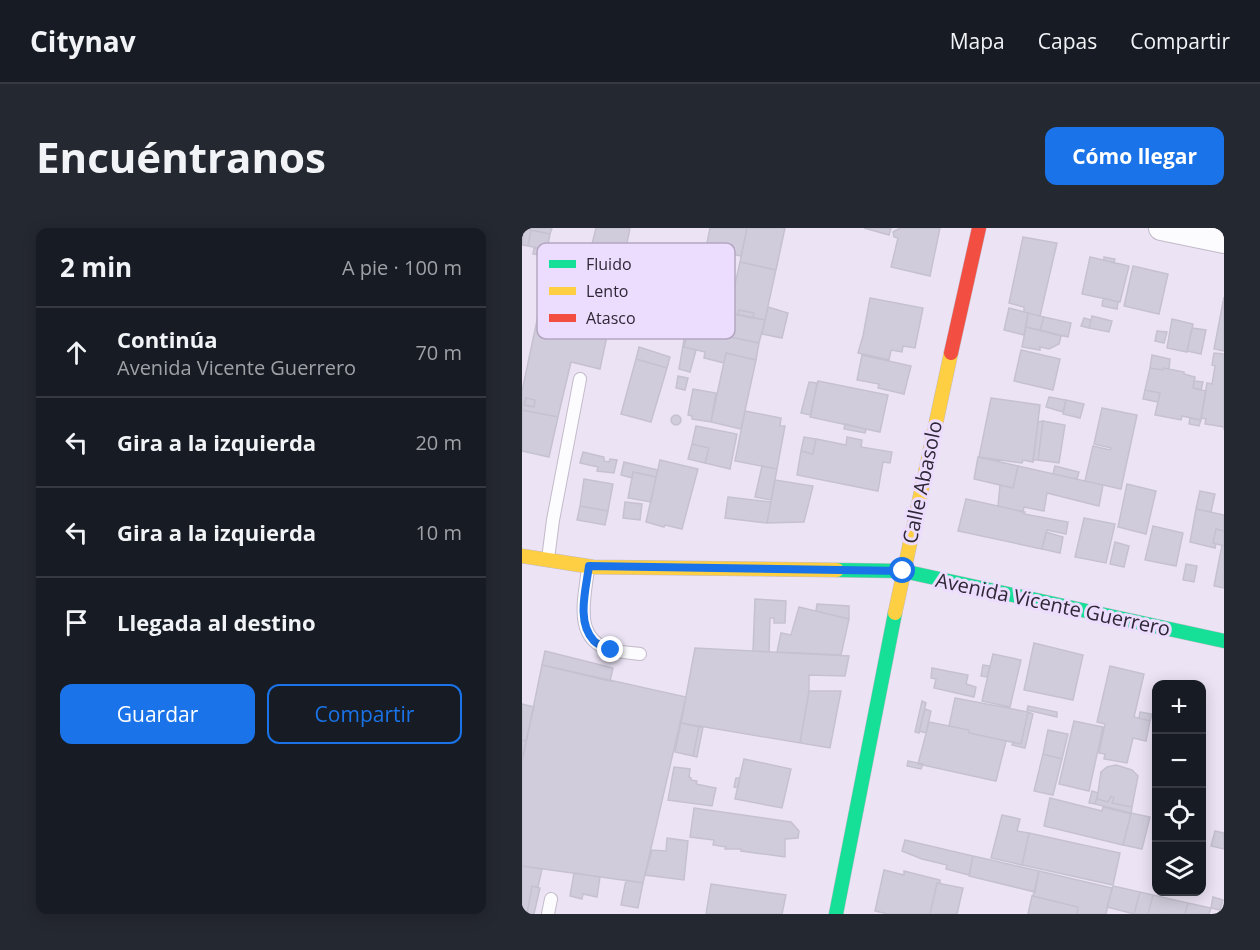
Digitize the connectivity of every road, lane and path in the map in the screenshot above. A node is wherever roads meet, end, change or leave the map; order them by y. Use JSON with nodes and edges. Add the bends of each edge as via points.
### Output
{"nodes":[{"id":1,"x":979,"y":228,"type":"edge"},
{"id":2,"x":1161,"y":228,"type":"edge"},
{"id":3,"x":1224,"y":241,"type":"edge"},
{"id":4,"x":580,"y":379,"type":"dead end"},
{"id":5,"x":522,"y":556,"type":"edge"},
{"id":6,"x":548,"y":560,"type":"junction"},
{"id":7,"x":589,"y":566,"type":"junction"},
{"id":8,"x":903,"y":571,"type":"junction"},
{"id":9,"x":1224,"y":641,"type":"edge"},
{"id":10,"x":640,"y":654,"type":"dead end"},
{"id":11,"x":551,"y":899,"type":"dead end"},
{"id":12,"x":548,"y":914,"type":"edge"},
{"id":13,"x":836,"y":914,"type":"edge"}],
"edges":[{"from":1,"to":8,"type":"street","name":"Calle Abasolo"},
{"from":2,"to":3,"type":"street"},
{"from":4,"to":6,"type":"lane"},
{"from":5,"to":6,"type":"street","name":"Avenida Vicente Guerrero"},
{"from":6,"to":7,"type":"street","name":"Avenida Vicente Guerrero"},
{"from":7,"to":8,"type":"street","name":"Avenida Vicente Guerrero"},
{"from":7,"to":10,"type":"lane","via":[[583,615],[586,631],[595,643],[611,650]]},
{"from":8,"to":9,"type":"street","name":"Avenida Vicente Guerrero"},
{"from":8,"to":13,"type":"street","name":"Calle Abasolo"},
{"from":11,"to":12,"type":"lane"}]}
